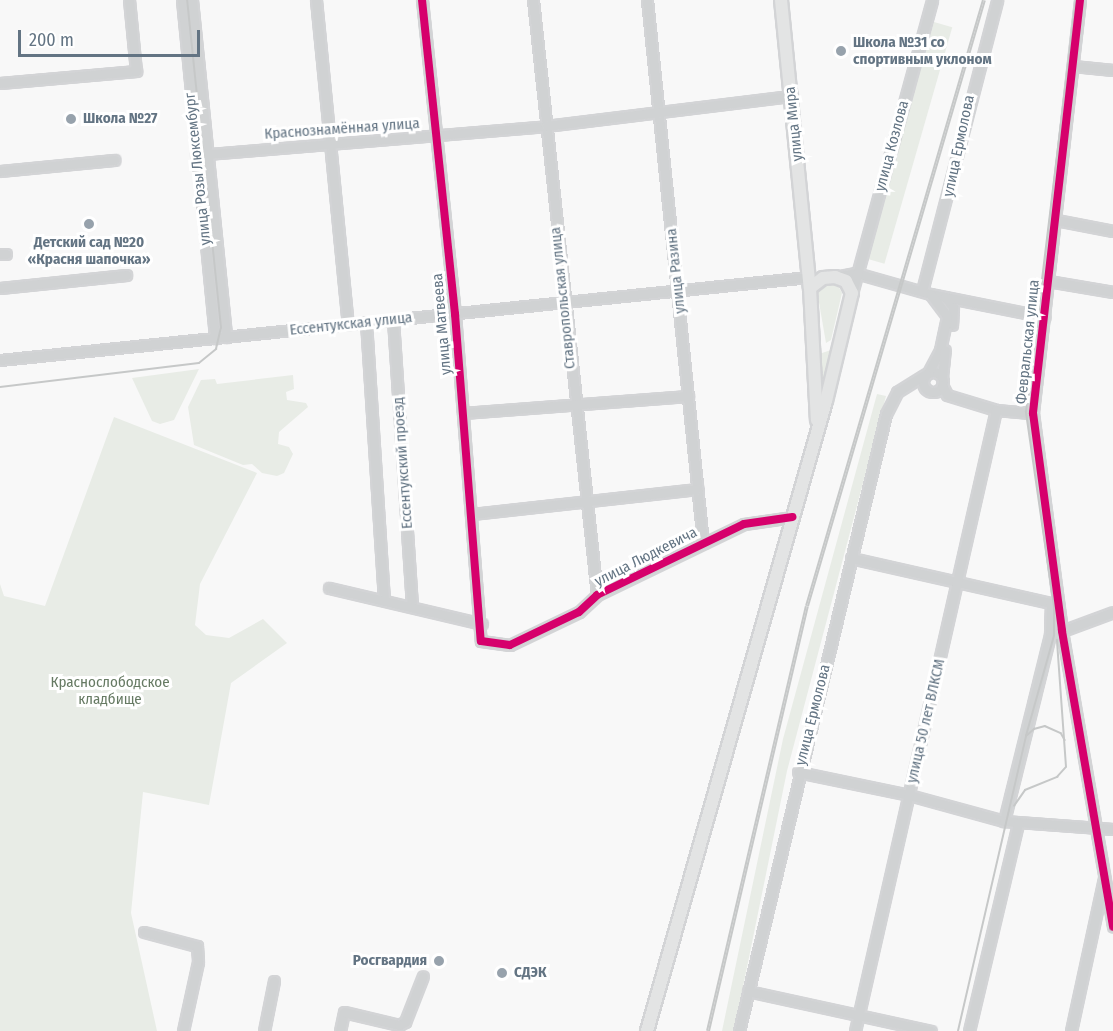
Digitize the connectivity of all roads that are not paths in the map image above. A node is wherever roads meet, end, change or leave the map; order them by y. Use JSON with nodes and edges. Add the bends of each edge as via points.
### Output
{"nodes":[{"id":1,"x":129,"y":0,"type":"edge"},
{"id":2,"x":182,"y":0,"type":"edge"},
{"id":3,"x":192,"y":0,"type":"edge"},
{"id":4,"x":316,"y":0,"type":"edge"},
{"id":5,"x":422,"y":0,"type":"edge"},
{"id":6,"x":533,"y":0,"type":"edge"},
{"id":7,"x":647,"y":0,"type":"edge"},
{"id":8,"x":781,"y":0,"type":"edge"},
{"id":9,"x":932,"y":0,"type":"edge"},
{"id":10,"x":997,"y":0,"type":"edge"},
{"id":11,"x":1080,"y":0,"type":"edge"},
{"id":12,"x":1073,"y":66,"type":"junction"},
{"id":13,"x":1113,"y":70,"type":"edge"},
{"id":14,"x":0,"y":83,"type":"edge"},
{"id":15,"x":792,"y":96,"type":"junction"},
{"id":16,"x":658,"y":112,"type":"junction"},
{"id":17,"x":546,"y":126,"type":"junction"},
{"id":18,"x":437,"y":135,"type":"junction"},
{"id":19,"x":328,"y":142,"type":"junction"},
{"id":20,"x":208,"y":153,"type":"junction"},
{"id":21,"x":196,"y":155,"type":"junction"},
{"id":22,"x":114,"y":160,"type":"dead end"},
{"id":23,"x":0,"y":171,"type":"edge"},
{"id":24,"x":1056,"y":220,"type":"junction"},
{"id":25,"x":1113,"y":231,"type":"edge"},
{"id":26,"x":806,"y":248,"type":"junction"},
{"id":27,"x":856,"y":273,"type":"junction"},
{"id":28,"x":126,"y":276,"type":"dead end"},
{"id":29,"x":833,"y":277,"type":"junction"},
{"id":30,"x":1048,"y":281,"type":"junction"},
{"id":31,"x":810,"y":282,"type":"junction"},
{"id":32,"x":0,"y":288,"type":"edge"},
{"id":33,"x":678,"y":291,"type":"junction"},
{"id":34,"x":926,"y":292,"type":"junction"},
{"id":35,"x":1113,"y":292,"type":"edge"},
{"id":36,"x":852,"y":293,"type":"junction"},
{"id":37,"x":945,"y":297,"type":"junction"},
{"id":38,"x":564,"y":302,"type":"junction"},
{"id":39,"x":455,"y":314,"type":"junction"},
{"id":40,"x":1045,"y":317,"type":"junction"},
{"id":41,"x":393,"y":320,"type":"junction"},
{"id":42,"x":366,"y":322,"type":"junction"},
{"id":43,"x":348,"y":324,"type":"junction"},
{"id":44,"x":226,"y":336,"type":"junction"},
{"id":45,"x":813,"y":337,"type":"junction"},
{"id":46,"x":215,"y":338,"type":"junction"},
{"id":47,"x":839,"y":339,"type":"junction"},
{"id":48,"x":0,"y":360,"type":"edge"},
{"id":49,"x":927,"y":374,"type":"junction"},
{"id":50,"x":936,"y":386,"type":"junction"},
{"id":51,"x":688,"y":396,"type":"junction"},
{"id":52,"x":892,"y":400,"type":"junction"},
{"id":53,"x":574,"y":404,"type":"junction"},
{"id":54,"x":996,"y":410,"type":"junction"},
{"id":55,"x":463,"y":413,"type":"junction"},
{"id":56,"x":1033,"y":413,"type":"junction"},
{"id":57,"x":817,"y":427,"type":"junction"},
{"id":58,"x":698,"y":489,"type":"junction"},
{"id":59,"x":585,"y":502,"type":"junction"},
{"id":60,"x":472,"y":514,"type":"junction"},
{"id":61,"x":792,"y":516,"type":"junction"},
{"id":62,"x":703,"y":543,"type":"junction"},
{"id":63,"x":851,"y":558,"type":"junction"},
{"id":64,"x":958,"y":583,"type":"junction"},
{"id":65,"x":329,"y":588,"type":"dead end"},
{"id":66,"x":597,"y":595,"type":"junction"},
{"id":67,"x":384,"y":599,"type":"junction"},
{"id":68,"x":412,"y":605,"type":"junction"},
{"id":69,"x":1113,"y":612,"type":"edge"},
{"id":70,"x":482,"y":624,"type":"junction"},
{"id":71,"x":1062,"y":634,"type":"junction"},
{"id":72,"x":1050,"y":635,"type":"junction"},
{"id":73,"x":485,"y":644,"type":"joint"},
{"id":74,"x":798,"y":772,"type":"junction"},
{"id":75,"x":909,"y":795,"type":"junction"},
{"id":76,"x":1004,"y":821,"type":"junction"},
{"id":77,"x":1018,"y":823,"type":"junction"},
{"id":78,"x":1096,"y":827,"type":"junction"},
{"id":79,"x":1113,"y":829,"type":"edge"},
{"id":80,"x":1105,"y":872,"type":"junction"},
{"id":81,"x":1113,"y":927,"type":"edge"},
{"id":82,"x":144,"y":932,"type":"dead end"},
{"id":83,"x":423,"y":976,"type":"dead end"},
{"id":84,"x":274,"y":981,"type":"dead end"},
{"id":85,"x":748,"y":991,"type":"junction"},
{"id":86,"x":859,"y":1017,"type":"junction"},
{"id":87,"x":183,"y":1031,"type":"edge"},
{"id":88,"x":264,"y":1031,"type":"edge"},
{"id":89,"x":340,"y":1031,"type":"edge"},
{"id":90,"x":647,"y":1031,"type":"edge"},
{"id":91,"x":739,"y":1031,"type":"edge"},
{"id":92,"x":855,"y":1031,"type":"edge"},
{"id":93,"x":931,"y":1031,"type":"edge"},
{"id":94,"x":969,"y":1031,"type":"edge"},
{"id":95,"x":1071,"y":1031,"type":"edge"}],
"edges":[{"from":1,"to":14,"type":"street","via":[[136,71]]},
{"from":2,"to":21,"type":"street","name":"улица Розы Люксембург"},
{"from":3,"to":20,"type":"street","name":"улица Розы Люксембург"},
{"from":4,"to":19,"type":"street"},
{"from":5,"to":18,"type":"street","name":"улица Матвеева"},
{"from":6,"to":17,"type":"street","name":"Ставропольская улица"},
{"from":7,"to":16,"type":"street","name":"улица Разина"},
{"from":8,"to":15,"type":"main road","name":"улица Мира"},
{"from":9,"to":27,"type":"street","name":"улица Козлова"},
{"from":10,"to":34,"type":"street","name":"улица Ермолова"},
{"from":11,"to":12,"type":"street","name":"Февральская улица"},
{"from":12,"to":13,"type":"street"},
{"from":12,"to":24,"type":"street","name":"Февральская улица"},
{"from":15,"to":16,"type":"street","name":"Краснознамённая улица"},
{"from":15,"to":26,"type":"main road","name":"улица Мира"},
{"from":16,"to":17,"type":"street","name":"Краснознамённая улица"},
{"from":16,"to":33,"type":"street","name":"улица Разина"},
{"from":17,"to":18,"type":"street","name":"Краснознамённая улица"},
{"from":17,"to":38,"type":"street","name":"Ставропольская улица"},
{"from":18,"to":19,"type":"street","name":"Краснознамённая улица"},
{"from":18,"to":39,"type":"street","name":"улица Матвеева"},
{"from":19,"to":20,"type":"street","name":"Краснознамённая улица"},
{"from":19,"to":43,"type":"street"},
{"from":20,"to":21,"type":"street","name":"Краснознамённая улица"},
{"from":20,"to":44,"type":"street","name":"улица Розы Люксембург"},
{"from":21,"to":46,"type":"street","name":"улица Розы Люксембург"},
{"from":22,"to":23,"type":"street"},
{"from":24,"to":25,"type":"street"},
{"from":24,"to":30,"type":"street","name":"Февральская улица"},
{"from":26,"to":29,"type":"main road","name":"улица Мира","via":[[814,270]]},
{"from":26,"to":31,"type":"main road","name":"улица Мира"},
{"from":27,"to":29,"type":"street"},
{"from":27,"to":34,"type":"street"},
{"from":27,"to":36,"type":"street","name":"улица Козлова"},
{"from":28,"to":32,"type":"street"},
{"from":29,"to":31,"type":"main road"},
{"from":29,"to":36,"type":"main road","name":"улица Мира","via":[[846,281]]},
{"from":30,"to":35,"type":"street"},
{"from":30,"to":40,"type":"street","name":"Февральская улица"},
{"from":31,"to":33,"type":"street","name":"Ессентукская улица"},
{"from":31,"to":45,"type":"main road","name":"улица Мира"},
{"from":33,"to":38,"type":"street","name":"Ессентукская улица"},
{"from":33,"to":51,"type":"street","name":"улица Разина"},
{"from":34,"to":37,"type":"street"},
{"from":34,"to":49,"type":"street","via":[[940,303],[947,316],[940,350]]},
{"from":36,"to":47,"type":"main road"},
{"from":37,"to":40,"type":"street"},
{"from":37,"to":50,"type":"street","via":[[953,307]]},
{"from":38,"to":39,"type":"street","name":"Ессентукская улица"},
{"from":38,"to":53,"type":"street","name":"Ставропольская улица"},
{"from":39,"to":41,"type":"street","name":"Ессентукская улица"},
{"from":39,"to":55,"type":"street","name":"улица Матвеева"},
{"from":40,"to":56,"type":"street","name":"Февральская улица"},
{"from":41,"to":42,"type":"street","name":"Ессентукская улица"},
{"from":41,"to":68,"type":"street","name":"Ессентукский проезд"},
{"from":42,"to":43,"type":"street","name":"Ессентукская улица"},
{"from":42,"to":67,"type":"street"},
{"from":43,"to":44,"type":"street","name":"Ессентукская улица"},
{"from":44,"to":46,"type":"street","name":"Ессентукская улица"},
{"from":45,"to":47,"type":"main road","via":[[824,349]]},
{"from":45,"to":57,"type":"main road","name":"улица Мира"},
{"from":46,"to":48,"type":"street","name":"Ессентукская улица"},
{"from":47,"to":57,"type":"main road"},
{"from":49,"to":50,"type":"street"},
{"from":49,"to":50,"type":"street"},
{"from":49,"to":52,"type":"street","via":[[903,387]]},
{"from":50,"to":52,"type":"street","via":[[909,390]]},
{"from":50,"to":54,"type":"street","via":[[947,395]]},
{"from":51,"to":53,"type":"street"},
{"from":51,"to":58,"type":"street","name":"улица Разина"},
{"from":52,"to":63,"type":"street","name":"улица Ермолова"},
{"from":53,"to":55,"type":"street"},
{"from":53,"to":59,"type":"street","name":"Ставропольская улица"},
{"from":54,"to":56,"type":"street"},
{"from":54,"to":64,"type":"street","name":"улица 50 лет ВЛКСМ"},
{"from":55,"to":60,"type":"street","name":"улица Матвеева"},
{"from":56,"to":71,"type":"street","name":"Февральская улица"},
{"from":57,"to":61,"type":"main road"},
{"from":58,"to":59,"type":"street"},
{"from":58,"to":62,"type":"street","name":"улица Разина"},
{"from":59,"to":60,"type":"street"},
{"from":59,"to":66,"type":"street","name":"Ставропольская улица"},
{"from":60,"to":70,"type":"street","name":"улица Матвеева"},
{"from":61,"to":62,"type":"street","name":"улица Людкевича","via":[[744,524]]},
{"from":61,"to":90,"type":"main road"},
{"from":62,"to":66,"type":"street","name":"улица Людкевича"},
{"from":63,"to":64,"type":"street"},
{"from":63,"to":74,"type":"street","name":"улица Ермолова"},
{"from":64,"to":72,"type":"street","via":[[1051,603]]},
{"from":64,"to":75,"type":"street","name":"улица 50 лет ВЛКСМ"},
{"from":65,"to":67,"type":"street"},
{"from":66,"to":73,"type":"street","name":"улица Людкевича","via":[[579,612],[510,645]]},
{"from":67,"to":68,"type":"street"},
{"from":68,"to":70,"type":"street"},
{"from":69,"to":71,"type":"street"},
{"from":70,"to":73,"type":"street","name":"улица Матвеева"},
{"from":71,"to":72,"type":"street"},
{"from":71,"to":78,"type":"street","name":"Февральская улица"},
{"from":72,"to":76,"type":"street"},
{"from":74,"to":75,"type":"street"},
{"from":74,"to":85,"type":"street","name":"улица Ермолова"},
{"from":75,"to":76,"type":"street"},
{"from":75,"to":86,"type":"street","name":"улица 50 лет ВЛКСМ"},
{"from":76,"to":77,"type":"street"},
{"from":77,"to":78,"type":"street"},
{"from":77,"to":94,"type":"street"},
{"from":78,"to":79,"type":"street"},
{"from":78,"to":80,"type":"street","name":"Февральская улица"},
{"from":80,"to":81,"type":"street","name":"Февральская улица"},
{"from":80,"to":95,"type":"street"},
{"from":82,"to":87,"type":"street","via":[[197,946],[198,962]]},
{"from":83,"to":89,"type":"street","via":[[408,1017],[399,1025],[344,1012]]},
{"from":84,"to":88,"type":"street"},
{"from":85,"to":86,"type":"street"},
{"from":85,"to":91,"type":"street","name":"улица Ермолова"},
{"from":86,"to":92,"type":"street","name":"улица 50 лет ВЛКСМ"},
{"from":86,"to":93,"type":"street"}]}
